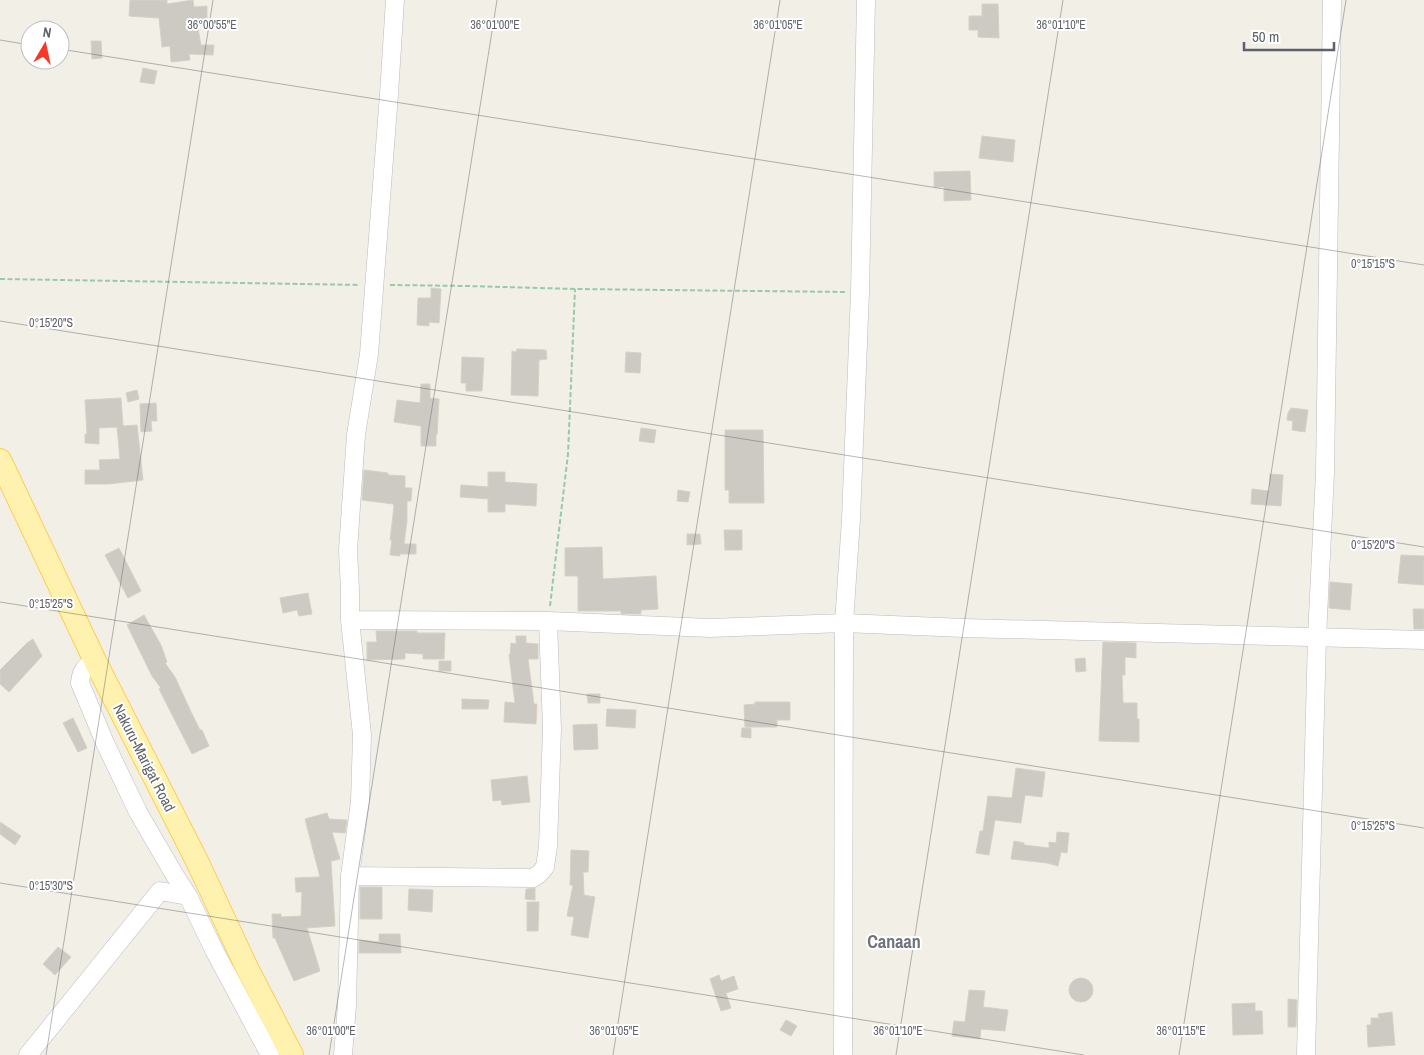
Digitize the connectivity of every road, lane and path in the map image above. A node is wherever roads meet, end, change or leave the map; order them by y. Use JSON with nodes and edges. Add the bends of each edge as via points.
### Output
{"nodes":[{"id":1,"x":395,"y":0,"type":"edge"},
{"id":2,"x":866,"y":0,"type":"edge"},
{"id":3,"x":1332,"y":0,"type":"edge"},
{"id":4,"x":0,"y":280,"type":"edge"},
{"id":5,"x":373,"y":286,"type":"junction"},
{"id":6,"x":575,"y":290,"type":"junction"},
{"id":7,"x":860,"y":292,"type":"junction"},
{"id":8,"x":0,"y":460,"type":"edge"},
{"id":9,"x":350,"y":620,"type":"junction"},
{"id":10,"x":548,"y":621,"type":"junction"},
{"id":11,"x":844,"y":623,"type":"junction"},
{"id":12,"x":1317,"y":637,"type":"junction"},
{"id":13,"x":1424,"y":640,"type":"edge"},
{"id":14,"x":95,"y":661,"type":"junction"},
{"id":15,"x":174,"y":874,"type":"junction"},
{"id":16,"x":350,"y":876,"type":"junction"},
{"id":17,"x":160,"y":891,"type":"junction"},
{"id":18,"x":188,"y":896,"type":"junction"},
{"id":19,"x":28,"y":1055,"type":"edge"},
{"id":20,"x":270,"y":1055,"type":"edge"},
{"id":21,"x":292,"y":1055,"type":"edge"},
{"id":22,"x":343,"y":1055,"type":"edge"},
{"id":23,"x":843,"y":1055,"type":"edge"},
{"id":24,"x":1306,"y":1055,"type":"edge"}],
"edges":[{"from":1,"to":5,"type":"street"},
{"from":2,"to":7,"type":"street"},
{"from":3,"to":12,"type":"street","via":[[1325,473]]},
{"from":4,"to":5,"type":"path"},
{"from":5,"to":6,"type":"path"},
{"from":5,"to":9,"type":"street","via":[[369,354],[356,435],[348,550]]},
{"from":6,"to":7,"type":"path"},
{"from":6,"to":10,"type":"path","via":[[568,454]]},
{"from":7,"to":11,"type":"street"},
{"from":8,"to":14,"type":"main road","name":"Nakuru-Marigat Road"},
{"from":9,"to":10,"type":"street"},
{"from":9,"to":16,"type":"street","via":[[362,736],[360,802]]},
{"from":10,"to":11,"type":"street","via":[[710,628]]},
{"from":10,"to":16,"type":"street","via":[[552,729],[545,867],[533,878]]},
{"from":11,"to":12,"type":"street"},
{"from":11,"to":23,"type":"street"},
{"from":12,"to":13,"type":"street"},
{"from":12,"to":24,"type":"street"},
{"from":14,"to":15,"type":"street","via":[[80,673],[80,683],[138,812]]},
{"from":14,"to":21,"type":"main road","name":"Nakuru-Marigat Road"},
{"from":15,"to":17,"type":"street"},
{"from":15,"to":18,"type":"street"},
{"from":16,"to":22,"type":"street","via":[[348,1005]]},
{"from":17,"to":18,"type":"street"},
{"from":17,"to":19,"type":"street"},
{"from":18,"to":20,"type":"street"}]}
